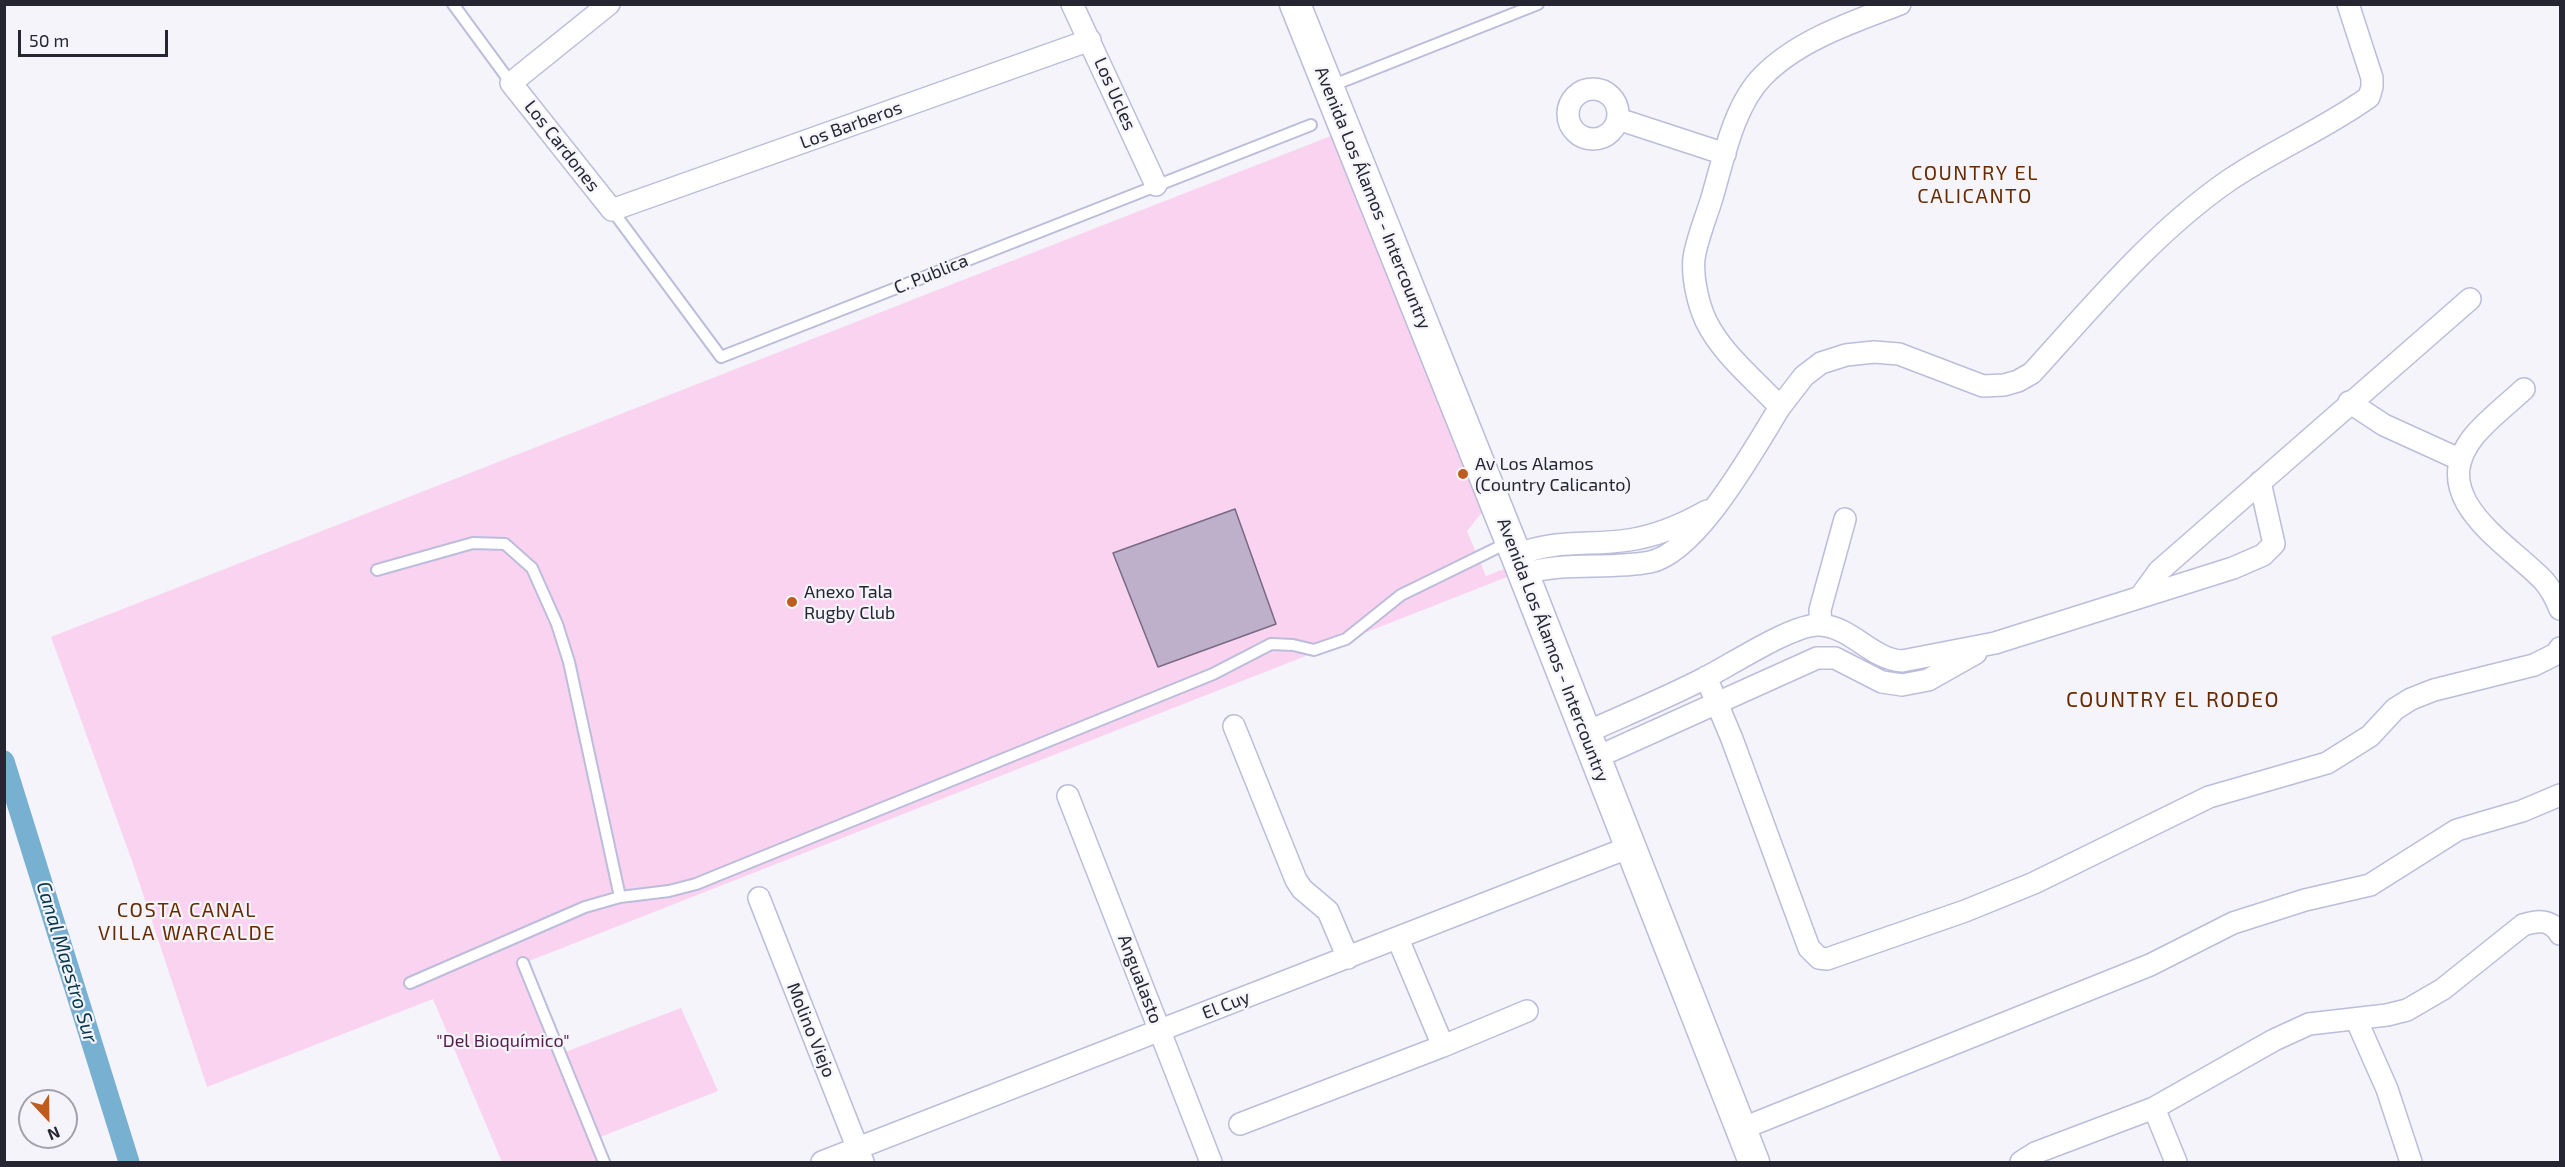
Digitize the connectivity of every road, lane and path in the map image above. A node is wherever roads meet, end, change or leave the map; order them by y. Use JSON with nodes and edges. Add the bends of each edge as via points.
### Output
{"nodes":[{"id":1,"x":453,"y":4,"type":"edge"},
{"id":2,"x":609,"y":4,"type":"edge"},
{"id":3,"x":1072,"y":4,"type":"edge"},
{"id":4,"x":1295,"y":4,"type":"edge"},
{"id":5,"x":1538,"y":4,"type":"edge"},
{"id":6,"x":1900,"y":4,"type":"edge"},
{"id":7,"x":2348,"y":4,"type":"edge"},
{"id":8,"x":1090,"y":40,"type":"junction"},
{"id":9,"x":511,"y":82,"type":"junction"},
{"id":10,"x":1328,"y":88,"type":"junction"},
{"id":11,"x":1618,"y":119,"type":"dead end"},
{"id":12,"x":1311,"y":125,"type":"dead end"},
{"id":13,"x":1725,"y":154,"type":"junction"},
{"id":14,"x":1156,"y":185,"type":"junction"},
{"id":15,"x":612,"y":210,"type":"junction"},
{"id":16,"x":2470,"y":299,"type":"dead end"},
{"id":17,"x":2524,"y":389,"type":"dead end"},
{"id":18,"x":2349,"y":402,"type":"junction"},
{"id":19,"x":1780,"y":407,"type":"junction"},
{"id":20,"x":2461,"y":460,"type":"junction"},
{"id":21,"x":2260,"y":482,"type":"junction"},
{"id":22,"x":1845,"y":519,"type":"dead end"},
{"id":23,"x":1516,"y":557,"type":"junction"},
{"id":24,"x":377,"y":570,"type":"dead end"},
{"id":25,"x":2140,"y":597,"type":"junction"},
{"id":26,"x":2560,"y":609,"type":"edge"},
{"id":27,"x":1821,"y":625,"type":"junction"},
{"id":28,"x":1995,"y":643,"type":"junction"},
{"id":29,"x":2560,"y":648,"type":"edge"},
{"id":30,"x":1706,"y":677,"type":"junction"},
{"id":31,"x":1717,"y":703,"type":"junction"},
{"id":32,"x":1234,"y":726,"type":"dead end"},
{"id":33,"x":1590,"y":746,"type":"junction"},
{"id":34,"x":2560,"y":795,"type":"edge"},
{"id":35,"x":1068,"y":796,"type":"dead end"},
{"id":36,"x":1630,"y":847,"type":"junction"},
{"id":37,"x":620,"y":897,"type":"junction"},
{"id":38,"x":759,"y":898,"type":"dead end"},
{"id":39,"x":2560,"y":934,"type":"edge"},
{"id":40,"x":1398,"y":939,"type":"junction"},
{"id":41,"x":1348,"y":958,"type":"junction"},
{"id":42,"x":523,"y":963,"type":"dead end"},
{"id":43,"x":410,"y":983,"type":"dead end"},
{"id":44,"x":1527,"y":1011,"type":"dead end"},
{"id":45,"x":2356,"y":1018,"type":"junction"},
{"id":46,"x":1160,"y":1031,"type":"junction"},
{"id":47,"x":1443,"y":1046,"type":"junction"},
{"id":48,"x":2154,"y":1107,"type":"junction"},
{"id":49,"x":1240,"y":1124,"type":"dead end"},
{"id":50,"x":1741,"y":1129,"type":"junction"},
{"id":51,"x":860,"y":1156,"type":"edge"},
{"id":52,"x":604,"y":1162,"type":"edge"},
{"id":53,"x":822,"y":1162,"type":"edge"},
{"id":54,"x":1211,"y":1162,"type":"edge"},
{"id":55,"x":1754,"y":1162,"type":"edge"},
{"id":56,"x":2021,"y":1162,"type":"edge"},
{"id":57,"x":2176,"y":1162,"type":"edge"},
{"id":58,"x":2411,"y":1162,"type":"edge"}],
"edges":[{"from":1,"to":9,"type":"lane"},
{"from":2,"to":9,"type":"street"},
{"from":3,"to":8,"type":"street","name":"Los Ucles"},
{"from":4,"to":10,"type":"main road","name":"Avenida Los Álamos - Intercountry"},
{"from":5,"to":10,"type":"lane"},
{"from":6,"to":13,"type":"street","via":[[1796,50],[1762,76],[1747,95]]},
{"from":7,"to":19,"type":"street","via":[[2372,78],[2369,97],[2227,182],[2190,211],[2114,282],[2032,373],[2004,385],[1983,386],[1899,354],[1846,355],[1821,363],[1804,376]]},
{"from":8,"to":14,"type":"street","name":"Los Ucles"},
{"from":8,"to":15,"type":"street","name":"Los Barberos"},
{"from":9,"to":15,"type":"street","name":"Los Cardones"},
{"from":10,"to":23,"type":"main road","name":"Avenida Los Álamos - Intercountry"},
{"from":11,"to":13,"type":"street"},
{"from":12,"to":14,"type":"lane","name":"C. Publica"},
{"from":13,"to":19,"type":"street","via":[[1696,251],[1695,278],[1705,319],[1716,339]]},
{"from":14,"to":15,"type":"lane","name":"C. Publica","via":[[721,357]]},
{"from":16,"to":18,"type":"street"},
{"from":17,"to":20,"type":"street","via":[[2474,435]]},
{"from":18,"to":20,"type":"street","via":[[2384,425]]},
{"from":18,"to":21,"type":"street"},
{"from":19,"to":23,"type":"street","via":[[1715,506],[1673,553],[1632,564],[1554,566]]},
{"from":20,"to":26,"type":"street","via":[[2458,481],[2473,512],[2493,536],[2546,583]]},
{"from":21,"to":25,"type":"street","via":[[2158,571]]},
{"from":21,"to":25,"type":"street","via":[[2274,538],[2271,549],[2233,568]]},
{"from":22,"to":27,"type":"street","via":[[1820,610]]},
{"from":23,"to":33,"type":"main road","name":"Avenida Los Álamos - Intercountry"},
{"from":23,"to":37,"type":"lane","via":[[1401,595],[1360,630],[1330,646],[1314,650],[1271,644],[1213,674],[696,884]]},
{"from":24,"to":37,"type":"lane","via":[[473,543],[505,544],[532,568],[557,624],[568,662]]},
{"from":25,"to":28,"type":"street"},
{"from":27,"to":28,"type":"street","via":[[1850,635],[1892,660]]},
{"from":27,"to":30,"type":"street","via":[[1800,628]]},
{"from":28,"to":31,"type":"street","via":[[1917,684],[1882,682],[1827,656]]},
{"from":29,"to":31,"type":"street","via":[[2535,665],[2411,699],[2395,709],[2370,736],[2327,763],[2208,797],[2034,883],[1827,959],[1819,958],[1809,948]]},
{"from":30,"to":31,"type":"street"},
{"from":30,"to":33,"type":"street"},
{"from":31,"to":33,"type":"street"},
{"from":32,"to":41,"type":"street","via":[[1296,880],[1328,911]]},
{"from":33,"to":36,"type":"main road","name":"Avenida Los Álamos - Intercountry"},
{"from":34,"to":50,"type":"street","via":[[2457,830],[2370,885],[2305,900],[2234,923],[2150,965]]},
{"from":35,"to":46,"type":"street","name":"Angualasto"},
{"from":36,"to":40,"type":"street","name":"El Cuy"},
{"from":36,"to":50,"type":"main road","name":"Avenida Los Álamos - Intercountry"},
{"from":37,"to":43,"type":"lane","via":[[585,908]]},
{"from":38,"to":51,"type":"street","name":"Molino Viejo"},
{"from":39,"to":45,"type":"street","via":[[2550,923],[2536,920],[2523,925],[2422,1002],[2387,1015]]},
{"from":40,"to":41,"type":"street","name":"El Cuy"},
{"from":40,"to":47,"type":"street"},
{"from":41,"to":46,"type":"street","name":"El Cuy"},
{"from":42,"to":52,"type":"lane"},
{"from":44,"to":47,"type":"street"},
{"from":45,"to":48,"type":"street","via":[[2320,1021],[2298,1028]]},
{"from":45,"to":58,"type":"street","via":[[2387,1089]]},
{"from":46,"to":51,"type":"street","name":"El Cuy"},
{"from":46,"to":54,"type":"street","name":"Angualasto"},
{"from":47,"to":49,"type":"street"},
{"from":48,"to":56,"type":"street"},
{"from":48,"to":57,"type":"street"},
{"from":50,"to":55,"type":"main road","name":"Avenida Los Álamos - Intercountry"},
{"from":51,"to":53,"type":"street","name":"El Cuy"}]}
